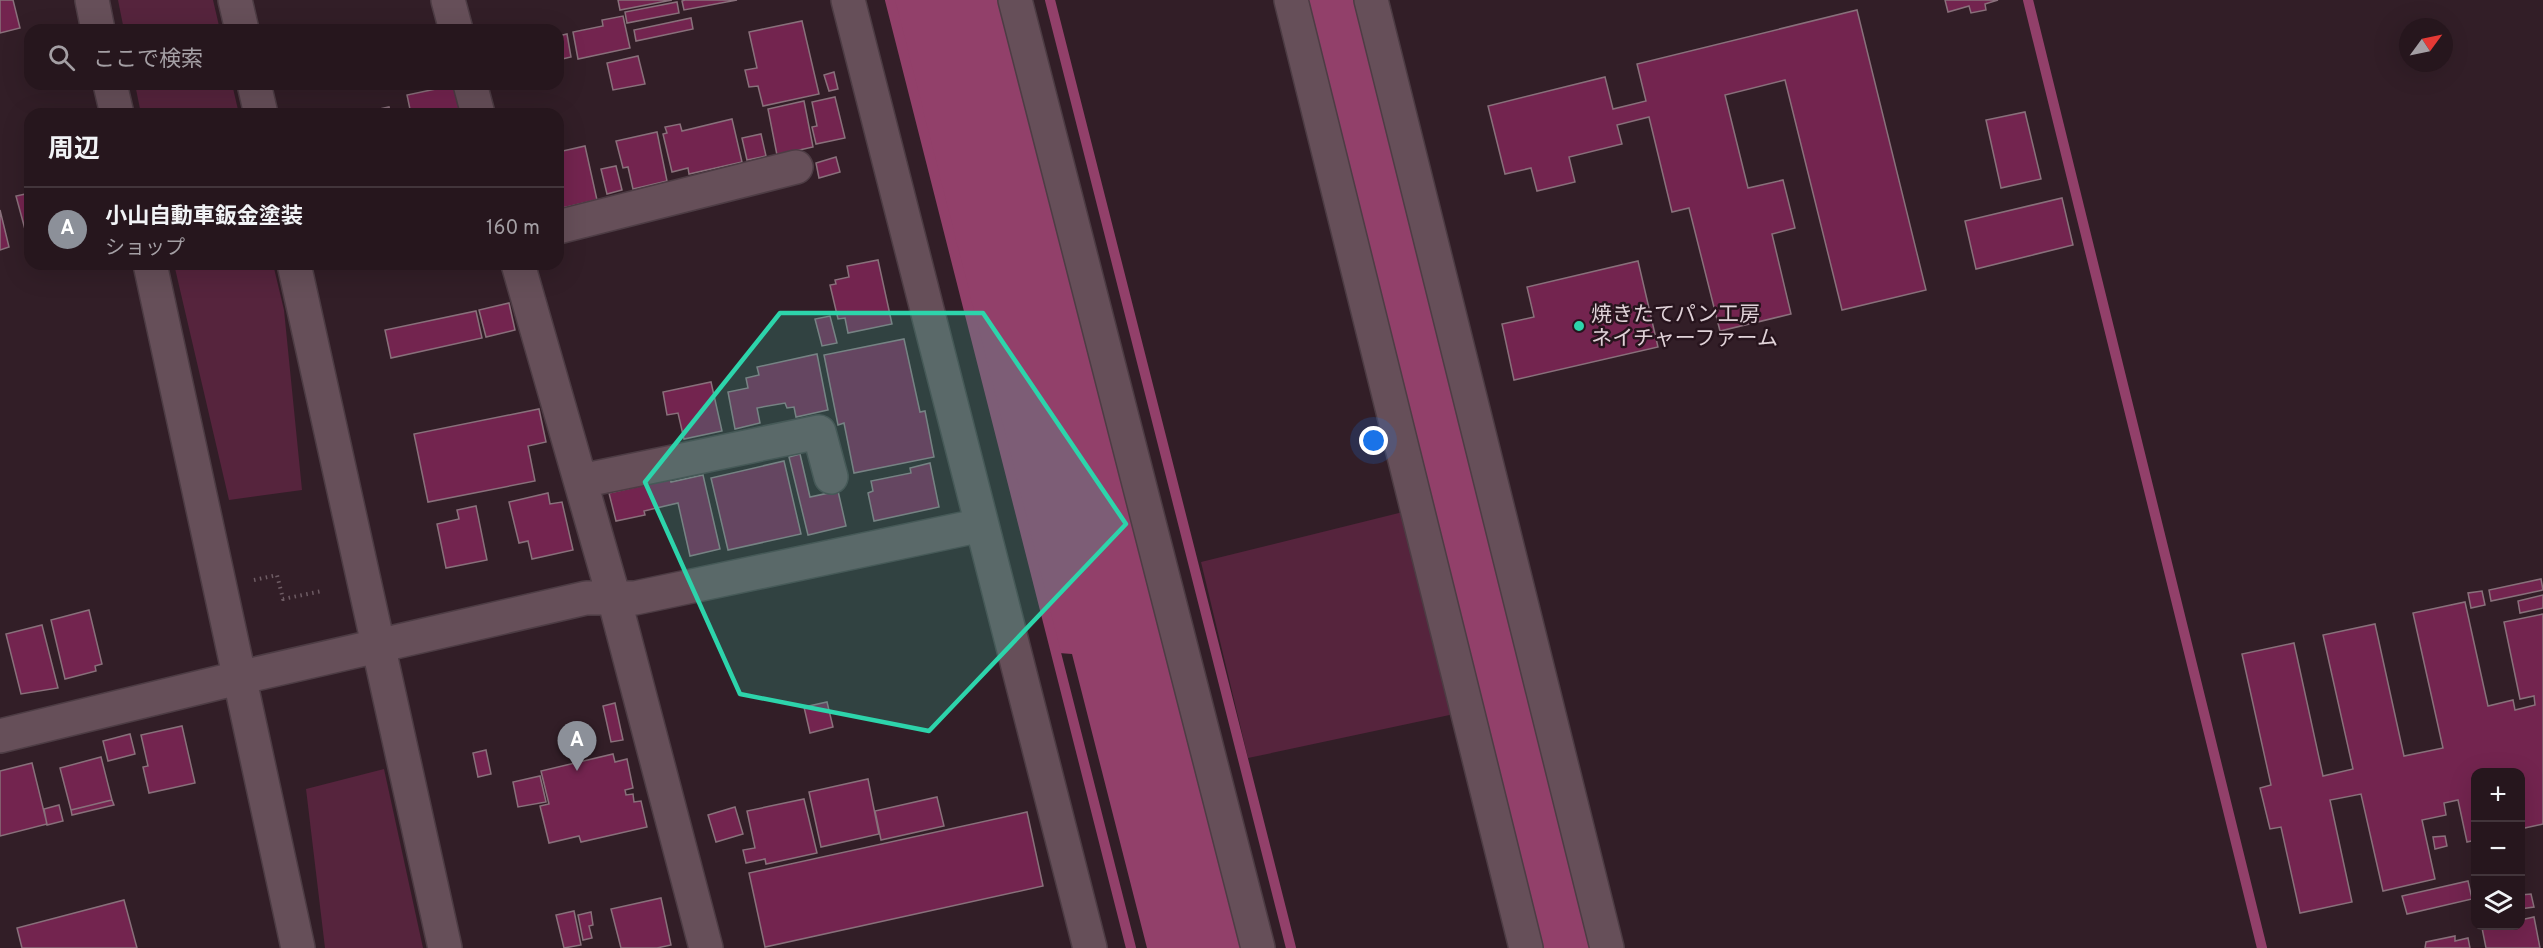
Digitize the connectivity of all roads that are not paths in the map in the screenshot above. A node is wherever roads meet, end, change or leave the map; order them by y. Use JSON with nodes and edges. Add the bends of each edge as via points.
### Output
{"nodes":[{"id":1,"x":92,"y":0,"type":"edge"},
{"id":2,"x":236,"y":0,"type":"edge"},
{"id":3,"x":448,"y":0,"type":"edge"},
{"id":4,"x":848,"y":0,"type":"edge"},
{"id":5,"x":1015,"y":0,"type":"edge"},
{"id":6,"x":1291,"y":0,"type":"edge"},
{"id":7,"x":1371,"y":0,"type":"edge"},
{"id":8,"x":97,"y":24,"type":"edge"},
{"id":9,"x":241,"y":24,"type":"edge"},
{"id":10,"x":454,"y":24,"type":"edge"},
{"id":11,"x":111,"y":90,"type":"edge"},
{"id":12,"x":255,"y":90,"type":"edge"},
{"id":13,"x":472,"y":90,"type":"edge"},
{"id":14,"x":116,"y":108,"type":"edge"},
{"id":15,"x":260,"y":108,"type":"edge"},
{"id":16,"x":476,"y":108,"type":"edge"},
{"id":17,"x":796,"y":167,"type":"dead end"},
{"id":18,"x":564,"y":225,"type":"edge"},
{"id":19,"x":151,"y":270,"type":"edge"},
{"id":20,"x":295,"y":270,"type":"edge"},
{"id":21,"x":520,"y":270,"type":"edge"},
{"id":22,"x":831,"y":477,"type":"dead end"},
{"id":23,"x":581,"y":482,"type":"junction"},
{"id":24,"x":982,"y":525,"type":"junction"},
{"id":25,"x":614,"y":598,"type":"junction"},
{"id":26,"x":379,"y":645,"type":"junction"},
{"id":27,"x":238,"y":678,"type":"junction"},
{"id":28,"x":0,"y":736,"type":"edge"},
{"id":29,"x":298,"y":948,"type":"edge"},
{"id":30,"x":445,"y":948,"type":"edge"},
{"id":31,"x":706,"y":948,"type":"edge"},
{"id":32,"x":1090,"y":948,"type":"edge"},
{"id":33,"x":1258,"y":948,"type":"edge"},
{"id":34,"x":1526,"y":948,"type":"edge"},
{"id":35,"x":1607,"y":948,"type":"edge"}],
"edges":[{"from":1,"to":8,"type":"street"},
{"from":2,"to":9,"type":"street"},
{"from":3,"to":10,"type":"street"},
{"from":4,"to":24,"type":"street"},
{"from":5,"to":33,"type":"street"},
{"from":6,"to":34,"type":"street"},
{"from":7,"to":35,"type":"street"},
{"from":11,"to":14,"type":"street"},
{"from":12,"to":15,"type":"street"},
{"from":13,"to":16,"type":"street"},
{"from":17,"to":18,"type":"street"},
{"from":19,"to":27,"type":"street"},
{"from":20,"to":26,"type":"street"},
{"from":21,"to":23,"type":"street"},
{"from":22,"to":23,"type":"street","via":[[819,432]]},
{"from":23,"to":25,"type":"street"},
{"from":24,"to":25,"type":"street","via":[[635,598]]},
{"from":24,"to":32,"type":"street"},
{"from":25,"to":26,"type":"street","via":[[586,598]]},
{"from":25,"to":31,"type":"street"},
{"from":26,"to":27,"type":"street"},
{"from":26,"to":30,"type":"street"},
{"from":27,"to":28,"type":"street"},
{"from":27,"to":29,"type":"street"}]}
